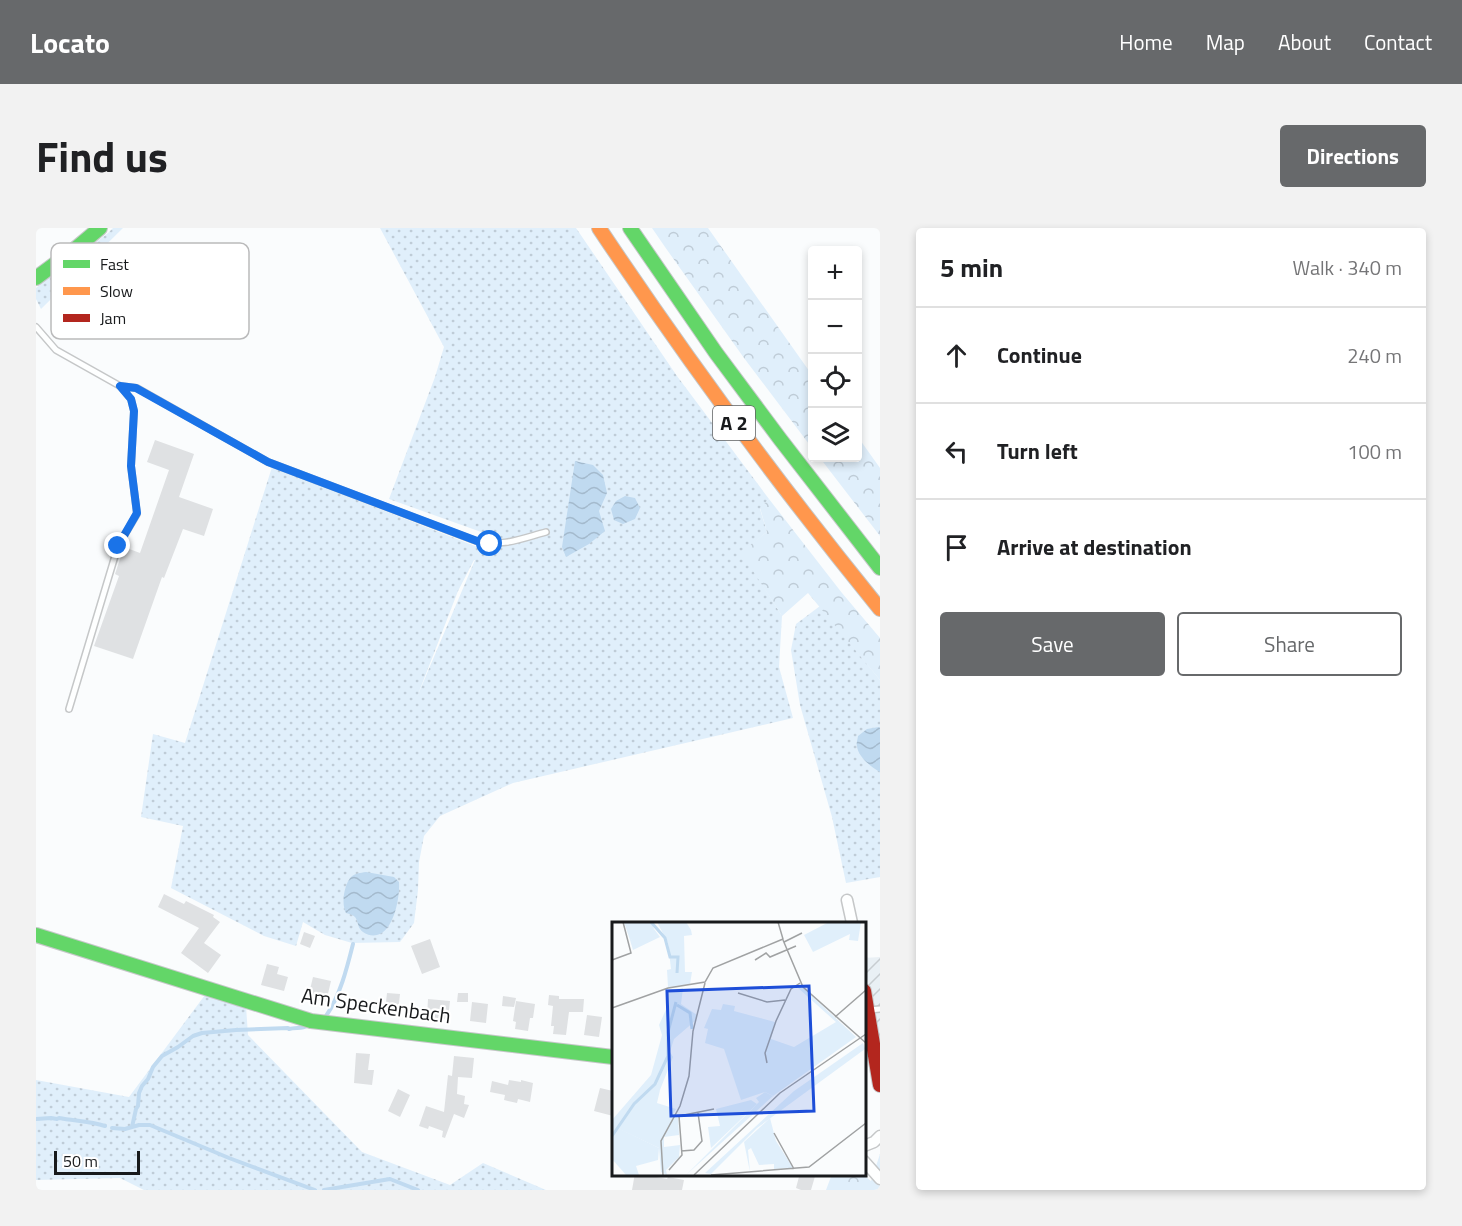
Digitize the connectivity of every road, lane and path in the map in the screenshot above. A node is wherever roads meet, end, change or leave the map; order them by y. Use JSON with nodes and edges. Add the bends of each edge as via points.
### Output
{"nodes":[{"id":1,"x":100,"y":228,"type":"edge"},
{"id":2,"x":599,"y":228,"type":"edge"},
{"id":3,"x":630,"y":228,"type":"edge"},
{"id":4,"x":82,"y":243,"type":"edge"},
{"id":5,"x":51,"y":267,"type":"edge"},
{"id":6,"x":36,"y":278,"type":"edge"},
{"id":7,"x":36,"y":327,"type":"edge"},
{"id":8,"x":120,"y":386,"type":"junction"},
{"id":9,"x":546,"y":532,"type":"dead end"},
{"id":10,"x":880,"y":568,"type":"edge"},
{"id":11,"x":880,"y":609,"type":"edge"},
{"id":12,"x":69,"y":709,"type":"dead end"},
{"id":13,"x":848,"y":900,"type":"dead end"},
{"id":14,"x":852,"y":922,"type":"edge"},
{"id":15,"x":36,"y":935,"type":"edge"},
{"id":16,"x":865,"y":993,"type":"edge"},
{"id":17,"x":873,"y":1010,"type":"edge"},
{"id":18,"x":612,"y":1057,"type":"edge"},
{"id":19,"x":880,"y":1085,"type":"edge"},
{"id":20,"x":880,"y":1136,"type":"edge"},
{"id":21,"x":865,"y":1146,"type":"edge"},
{"id":22,"x":865,"y":1162,"type":"edge"},
{"id":23,"x":880,"y":1179,"type":"edge"}],
"edges":[{"from":1,"to":4,"type":"main road"},
{"from":2,"to":11,"type":"main road","number":"A 2","via":[[747,441]]},
{"from":3,"to":10,"type":"main road","number":"A 2","via":[[716,353]]},
{"from":5,"to":6,"type":"main road"},
{"from":7,"to":8,"type":"lane","via":[[56,350]]},
{"from":8,"to":9,"type":"lane","via":[[136,388],[268,462],[477,541],[502,544]]},
{"from":8,"to":12,"type":"lane","via":[[131,399],[134,411],[131,466],[137,513],[118,546]]},
{"from":13,"to":14,"type":"street"},
{"from":15,"to":18,"type":"main road","name":"Am Speckenbach","via":[[311,1021]]},
{"from":16,"to":17,"type":"main road"},
{"from":17,"to":19,"type":"main road"},
{"from":20,"to":21,"type":"street"},
{"from":22,"to":23,"type":"street"}]}
